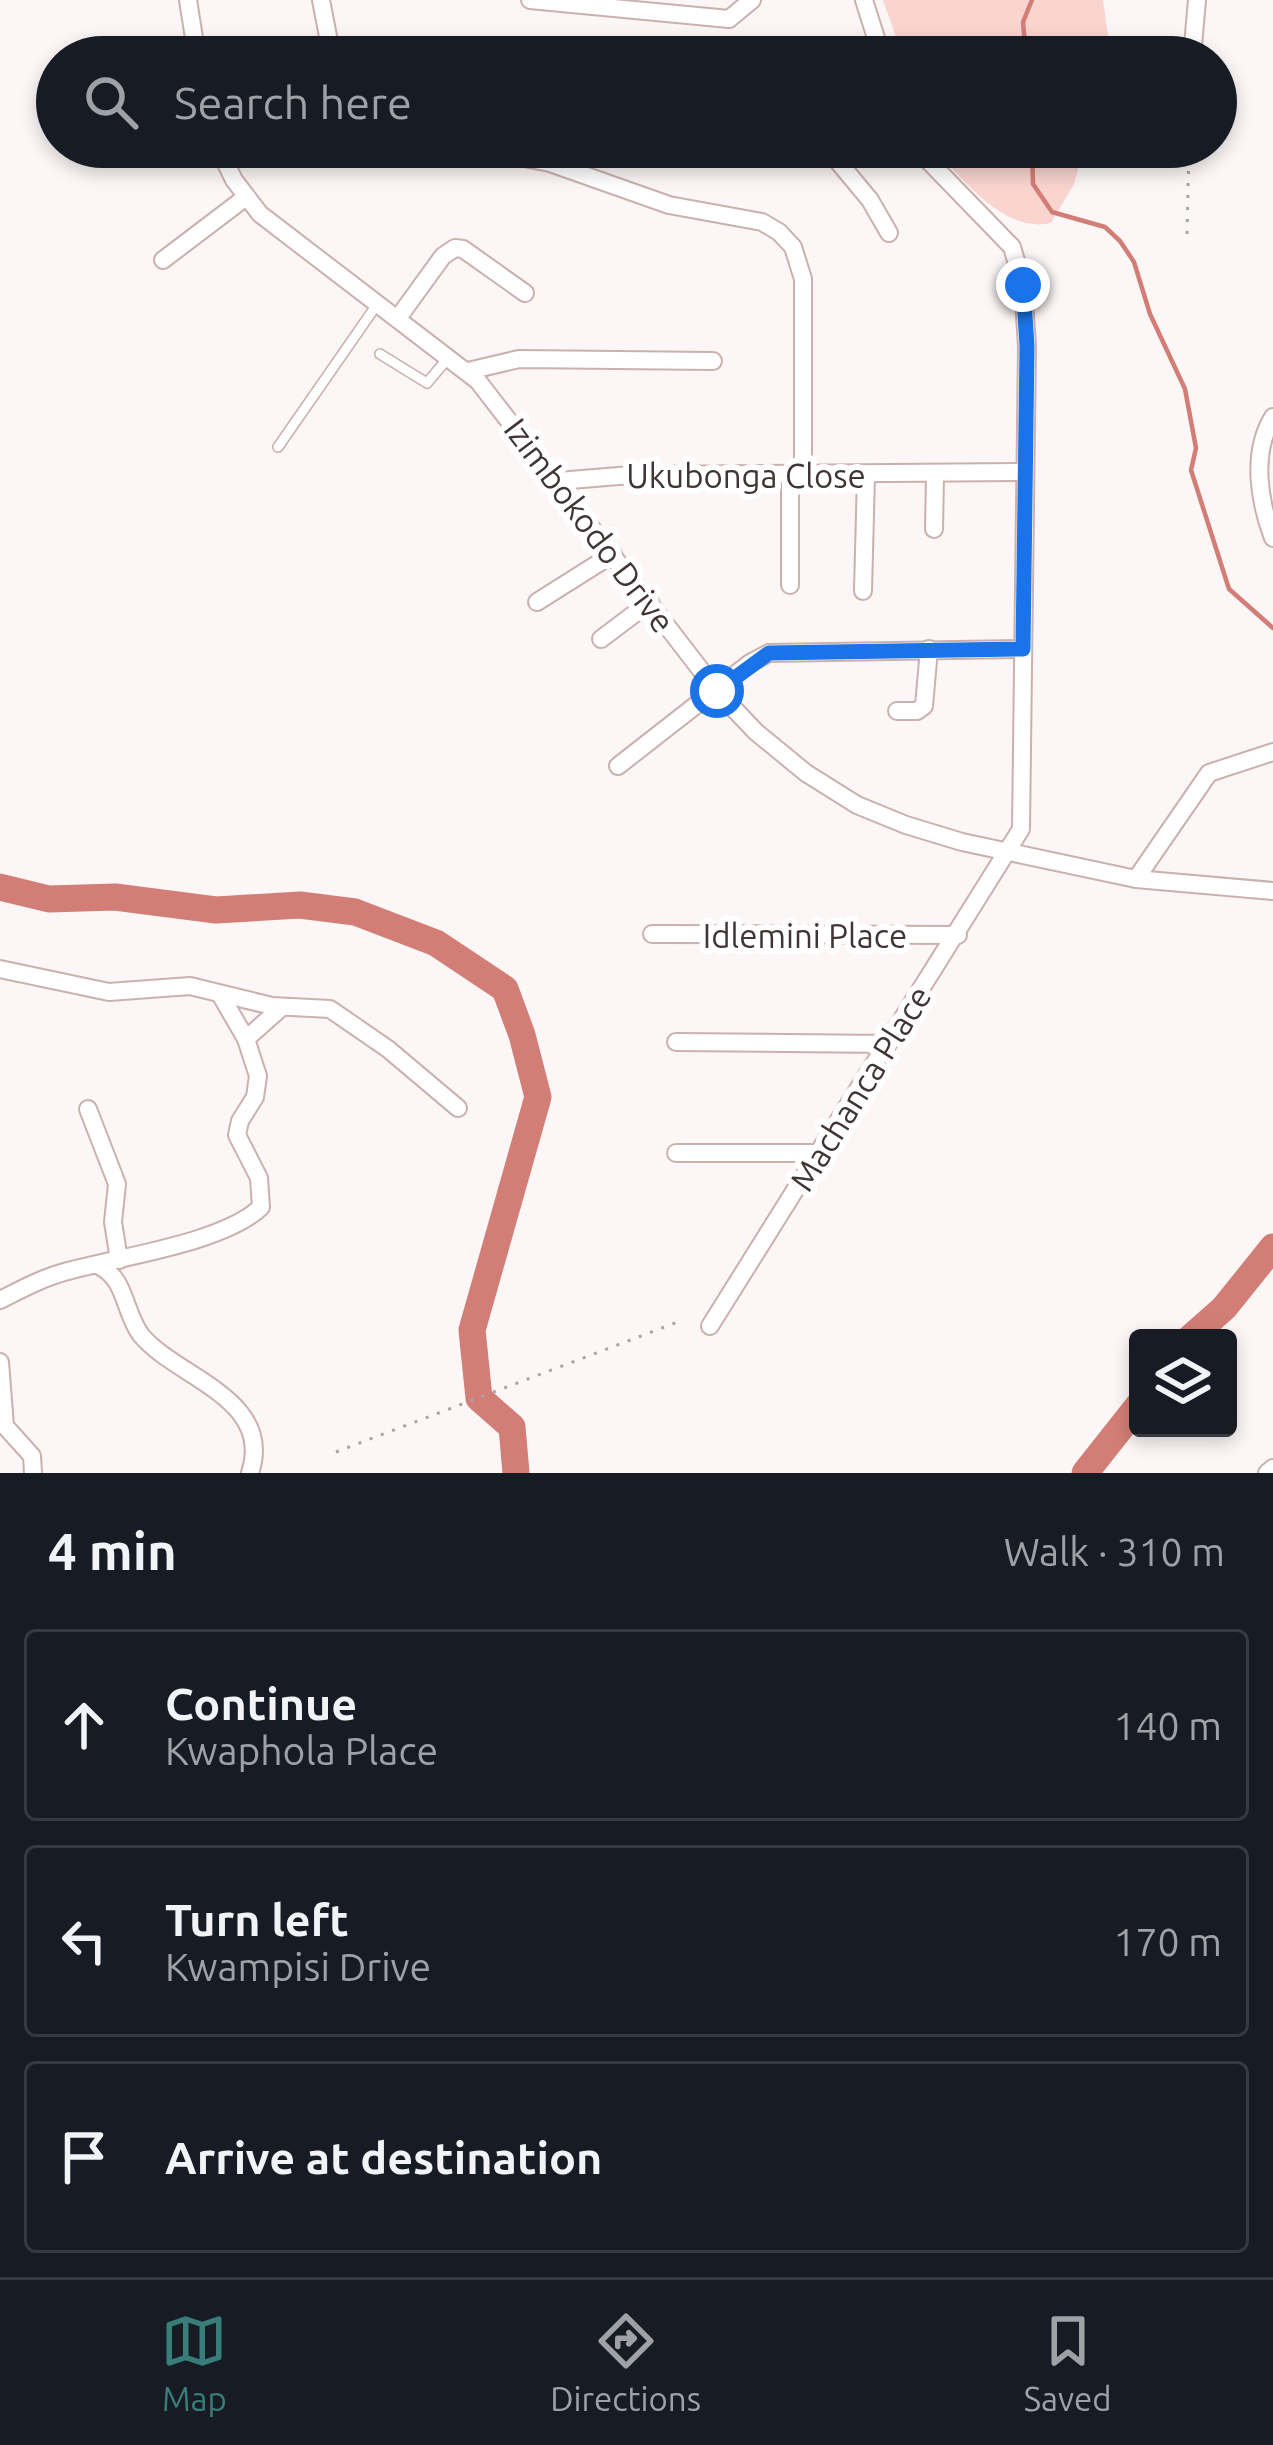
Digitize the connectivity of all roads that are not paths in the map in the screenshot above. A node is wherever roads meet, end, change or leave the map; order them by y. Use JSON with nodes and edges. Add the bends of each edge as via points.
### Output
{"nodes":[{"id":1,"x":188,"y":0,"type":"edge"},
{"id":2,"x":321,"y":0,"type":"edge"},
{"id":3,"x":530,"y":0,"type":"edge"},
{"id":4,"x":752,"y":0,"type":"edge"},
{"id":5,"x":864,"y":0,"type":"edge"},
{"id":6,"x":1197,"y":0,"type":"edge"},
{"id":7,"x":194,"y":36,"type":"edge"},
{"id":8,"x":328,"y":36,"type":"edge"},
{"id":9,"x":875,"y":36,"type":"edge"},
{"id":10,"x":1194,"y":36,"type":"edge"},
{"id":11,"x":230,"y":168,"type":"edge"},
{"id":12,"x":564,"y":168,"type":"edge"},
{"id":13,"x":843,"y":168,"type":"edge"},
{"id":14,"x":936,"y":168,"type":"edge"},
{"id":15,"x":246,"y":197,"type":"junction"},
{"id":16,"x":889,"y":233,"type":"dead end"},
{"id":17,"x":163,"y":260,"type":"dead end"},
{"id":18,"x":525,"y":293,"type":"dead end"},
{"id":19,"x":378,"y":303,"type":"junction"},
{"id":20,"x":398,"y":318,"type":"junction"},
{"id":21,"x":380,"y":353,"type":"dead end"},
{"id":22,"x":449,"y":357,"type":"junction"},
{"id":23,"x":713,"y":361,"type":"dead end"},
{"id":24,"x":468,"y":371,"type":"junction"},
{"id":25,"x":1270,"y":422,"type":"edge"},
{"id":26,"x":278,"y":447,"type":"dead end"},
{"id":27,"x":1024,"y":472,"type":"junction"},
{"id":28,"x":796,"y":474,"type":"junction"},
{"id":29,"x":866,"y":475,"type":"junction"},
{"id":30,"x":935,"y":475,"type":"junction"},
{"id":31,"x":558,"y":481,"type":"junction"},
{"id":32,"x":934,"y":529,"type":"dead end"},
{"id":33,"x":1273,"y":538,"type":"edge"},
{"id":34,"x":614,"y":554,"type":"junction"},
{"id":35,"x":790,"y":585,"type":"dead end"},
{"id":36,"x":863,"y":591,"type":"dead end"},
{"id":37,"x":536,"y":602,"type":"dead end"},
{"id":38,"x":650,"y":602,"type":"junction"},
{"id":39,"x":601,"y":639,"type":"dead end"},
{"id":40,"x":929,"y":649,"type":"junction"},
{"id":41,"x":1023,"y":649,"type":"junction"},
{"id":42,"x":717,"y":691,"type":"junction"},
{"id":43,"x":897,"y":711,"type":"dead end"},
{"id":44,"x":1273,"y":752,"type":"edge"},
{"id":45,"x":618,"y":766,"type":"dead end"},
{"id":46,"x":1010,"y":850,"type":"junction"},
{"id":47,"x":1136,"y":879,"type":"junction"},
{"id":48,"x":1273,"y":891,"type":"edge"},
{"id":49,"x":652,"y":934,"type":"dead end"},
{"id":50,"x":958,"y":935,"type":"junction"},
{"id":51,"x":0,"y":969,"type":"edge"},
{"id":52,"x":220,"y":994,"type":"junction"},
{"id":53,"x":282,"y":1007,"type":"junction"},
{"id":54,"x":246,"y":1039,"type":"junction"},
{"id":55,"x":676,"y":1042,"type":"dead end"},
{"id":56,"x":888,"y":1043,"type":"junction"},
{"id":57,"x":458,"y":1108,"type":"dead end"},
{"id":58,"x":88,"y":1109,"type":"dead end"},
{"id":59,"x":676,"y":1153,"type":"dead end"},
{"id":60,"x":819,"y":1153,"type":"junction"},
{"id":61,"x":119,"y":1260,"type":"junction"},
{"id":62,"x":96,"y":1264,"type":"junction"},
{"id":63,"x":0,"y":1300,"type":"edge"},
{"id":64,"x":710,"y":1326,"type":"dead end"},
{"id":65,"x":0,"y":1362,"type":"edge"},
{"id":66,"x":33,"y":1473,"type":"edge"},
{"id":67,"x":250,"y":1473,"type":"edge"}],
"edges":[{"from":1,"to":7,"type":"street"},
{"from":2,"to":8,"type":"street"},
{"from":3,"to":4,"type":"street","via":[[729,19]]},
{"from":5,"to":9,"type":"street"},
{"from":6,"to":10,"type":"street"},
{"from":11,"to":15,"type":"street","name":"Izimbokodo Drive"},
{"from":12,"to":28,"type":"street","via":[[669,205],[752,219],[787,238],[803,279]]},
{"from":13,"to":16,"type":"street"},
{"from":14,"to":27,"type":"street","name":"Machanca Place","via":[[1016,256],[1026,309]]},
{"from":15,"to":17,"type":"street"},
{"from":15,"to":19,"type":"street","name":"Izimbokodo Drive"},
{"from":18,"to":20,"type":"street","via":[[455,248]]},
{"from":19,"to":20,"type":"street","name":"Izimbokodo Drive"},
{"from":19,"to":26,"type":"lane"},
{"from":20,"to":22,"type":"street","name":"Izimbokodo Drive"},
{"from":21,"to":22,"type":"lane","via":[[427,382]]},
{"from":22,"to":24,"type":"street","name":"Izimbokodo Drive"},
{"from":23,"to":24,"type":"street","via":[[519,359]]},
{"from":24,"to":31,"type":"street","name":"Izimbokodo Drive"},
{"from":25,"to":33,"type":"street","via":[[1259,479]]},
{"from":27,"to":30,"type":"street","name":"Ukubonga Close"},
{"from":27,"to":41,"type":"street","name":"Machanca Place"},
{"from":28,"to":29,"type":"street","name":"Ukubonga Close"},
{"from":28,"to":31,"type":"street","name":"Ukubonga Close"},
{"from":28,"to":35,"type":"street"},
{"from":29,"to":30,"type":"street","name":"Ukubonga Close"},
{"from":29,"to":36,"type":"street"},
{"from":30,"to":32,"type":"street"},
{"from":31,"to":34,"type":"street","name":"Izimbokodo Drive"},
{"from":34,"to":37,"type":"street"},
{"from":34,"to":38,"type":"street","name":"Izimbokodo Drive"},
{"from":38,"to":39,"type":"street"},
{"from":38,"to":42,"type":"street","name":"Izimbokodo Drive"},
{"from":40,"to":41,"type":"street"},
{"from":40,"to":42,"type":"street","via":[[769,653]]},
{"from":40,"to":43,"type":"street","via":[[924,706]]},
{"from":41,"to":46,"type":"street","name":"Machanca Place","via":[[1023,820]]},
{"from":42,"to":45,"type":"street"},
{"from":42,"to":46,"type":"street","name":"Izimbokodo Drive","via":[[782,756],[856,805],[933,834]]},
{"from":44,"to":47,"type":"street","via":[[1209,773]]},
{"from":46,"to":47,"type":"street","name":"Izimbokodo Drive"},
{"from":46,"to":50,"type":"street","name":"Machanca Place"},
{"from":47,"to":48,"type":"street","name":"Izimbokodo Drive"},
{"from":49,"to":50,"type":"street","name":"Idlemini Place"},
{"from":50,"to":56,"type":"street","name":"Machanca Place"},
{"from":51,"to":52,"type":"street","via":[[109,992],[190,986]]},
{"from":52,"to":53,"type":"street"},
{"from":52,"to":54,"type":"street"},
{"from":53,"to":54,"type":"street"},
{"from":53,"to":57,"type":"street","via":[[346,1016]]},
{"from":54,"to":61,"type":"street","via":[[258,1087],[237,1135],[259,1178],[261,1208]]},
{"from":55,"to":56,"type":"street"},
{"from":56,"to":60,"type":"street","name":"Machanca Place"},
{"from":58,"to":61,"type":"street","via":[[117,1184]]},
{"from":59,"to":60,"type":"street"},
{"from":60,"to":64,"type":"street","name":"Machanca Place"},
{"from":61,"to":62,"type":"street"},
{"from":62,"to":63,"type":"street"},
{"from":62,"to":67,"type":"street","via":[[118,1282],[142,1335],[238,1410],[254,1450]]},
{"from":65,"to":66,"type":"street","via":[[5,1426],[32,1456]]}]}
